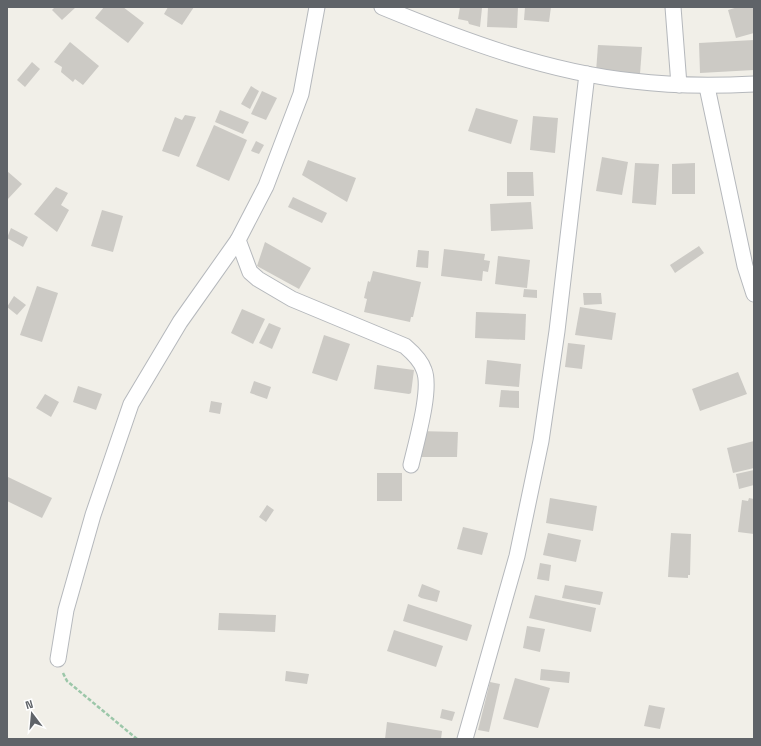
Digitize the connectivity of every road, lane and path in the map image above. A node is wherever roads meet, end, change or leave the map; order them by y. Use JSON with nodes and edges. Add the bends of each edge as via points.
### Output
{"nodes":[{"id":1,"x":317,"y":7,"type":"edge"},
{"id":2,"x":382,"y":7,"type":"edge"},
{"id":3,"x":673,"y":7,"type":"edge"},
{"id":4,"x":587,"y":74,"type":"junction"},
{"id":5,"x":754,"y":84,"type":"edge"},
{"id":6,"x":679,"y":85,"type":"junction"},
{"id":7,"x":707,"y":87,"type":"junction"},
{"id":8,"x":238,"y":240,"type":"junction"},
{"id":9,"x":754,"y":294,"type":"edge"},
{"id":10,"x":411,"y":465,"type":"dead end"},
{"id":11,"x":58,"y":659,"type":"joint"},
{"id":12,"x":137,"y":739,"type":"edge"},
{"id":13,"x":465,"y":739,"type":"edge"}],
"edges":[{"from":1,"to":8,"type":"street","via":[[301,94],[266,186]]},
{"from":2,"to":4,"type":"street","via":[[473,43]]},
{"from":3,"to":6,"type":"street"},
{"from":4,"to":6,"type":"street"},
{"from":4,"to":13,"type":"street","via":[[557,331],[541,441],[517,556]]},
{"from":5,"to":7,"type":"street"},
{"from":6,"to":7,"type":"street"},
{"from":7,"to":9,"type":"street","via":[[745,266]]},
{"from":8,"to":10,"type":"street","via":[[250,272],[258,279],[292,299],[405,346],[414,354],[424,369],[426,379],[424,405]]},
{"from":8,"to":11,"type":"street","via":[[180,322],[131,404],[93,515],[66,610]]},
{"from":11,"to":12,"type":"path","via":[[67,681]]}]}
